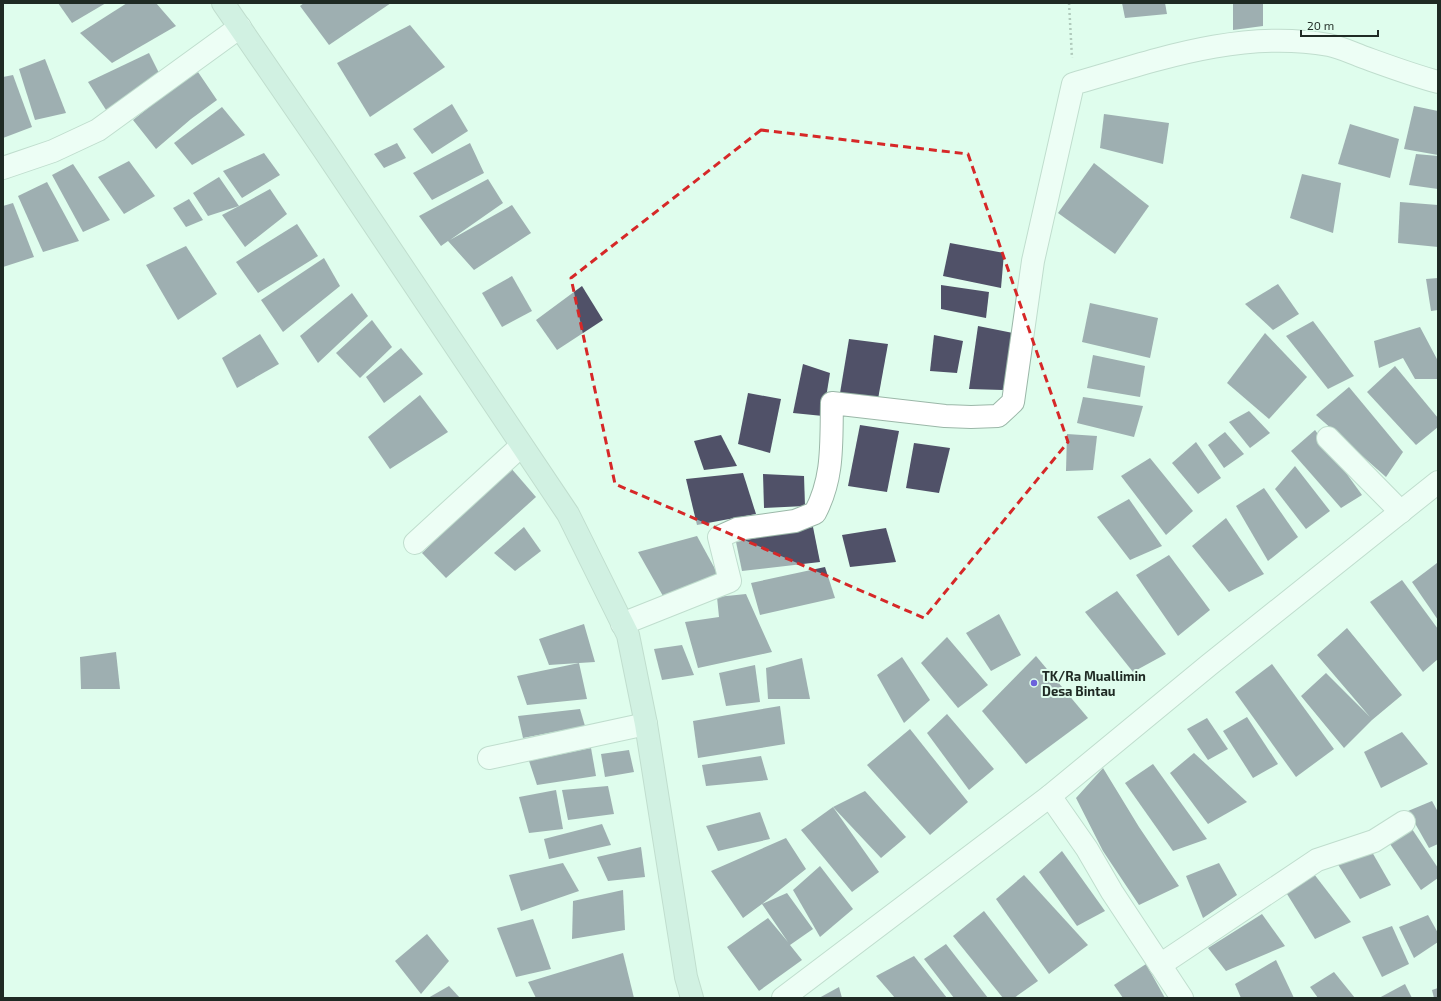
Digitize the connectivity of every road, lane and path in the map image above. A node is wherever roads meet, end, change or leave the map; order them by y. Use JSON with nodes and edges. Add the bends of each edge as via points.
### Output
{"nodes":[{"id":1,"x":223,"y":3,"type":"edge"},
{"id":2,"x":1069,"y":3,"type":"edge"},
{"id":3,"x":240,"y":27,"type":"junction"},
{"id":4,"x":1438,"y":82,"type":"edge"},
{"id":5,"x":1073,"y":84,"type":"junction"},
{"id":6,"x":3,"y":168,"type":"edge"},
{"id":7,"x":1328,"y":438,"type":"dead end"},
{"id":8,"x":521,"y":446,"type":"junction"},
{"id":9,"x":1438,"y":482,"type":"edge"},
{"id":10,"x":1401,"y":512,"type":"junction"},
{"id":11,"x":414,"y":543,"type":"dead end"},
{"id":12,"x":622,"y":624,"type":"junction"},
{"id":13,"x":646,"y":724,"type":"junction"},
{"id":14,"x":489,"y":758,"type":"dead end"},
{"id":15,"x":1050,"y":796,"type":"junction"},
{"id":16,"x":1404,"y":822,"type":"dead end"},
{"id":17,"x":1160,"y":965,"type":"junction"},
{"id":18,"x":692,"y":998,"type":"edge"},
{"id":19,"x":783,"y":998,"type":"edge"},
{"id":20,"x":1182,"y":998,"type":"edge"}],
"edges":[{"from":1,"to":3,"type":"street"},
{"from":2,"to":5,"type":"path"},
{"from":3,"to":6,"type":"street","via":[[98,130],[53,151]]},
{"from":3,"to":8,"type":"street"},
{"from":4,"to":5,"type":"street","via":[[1414,76],[1330,45],[1285,40],[1246,41],[1182,52]]},
{"from":5,"to":12,"type":"street","via":[[1033,261],[1013,402],[998,416],[971,417],[832,403],[832,455],[824,495],[815,513],[795,520],[737,529],[719,537],[730,581]]},
{"from":7,"to":10,"type":"street"},
{"from":8,"to":11,"type":"street"},
{"from":8,"to":12,"type":"street","via":[[568,514]]},
{"from":9,"to":10,"type":"street"},
{"from":10,"to":15,"type":"street"},
{"from":12,"to":13,"type":"street","via":[[628,634]]},
{"from":13,"to":14,"type":"street"},
{"from":13,"to":18,"type":"street","via":[[686,977]]},
{"from":15,"to":17,"type":"street","via":[[1087,848],[1112,892]]},
{"from":15,"to":19,"type":"street"},
{"from":16,"to":17,"type":"street","via":[[1374,841],[1317,860]]},
{"from":17,"to":20,"type":"street"}]}
